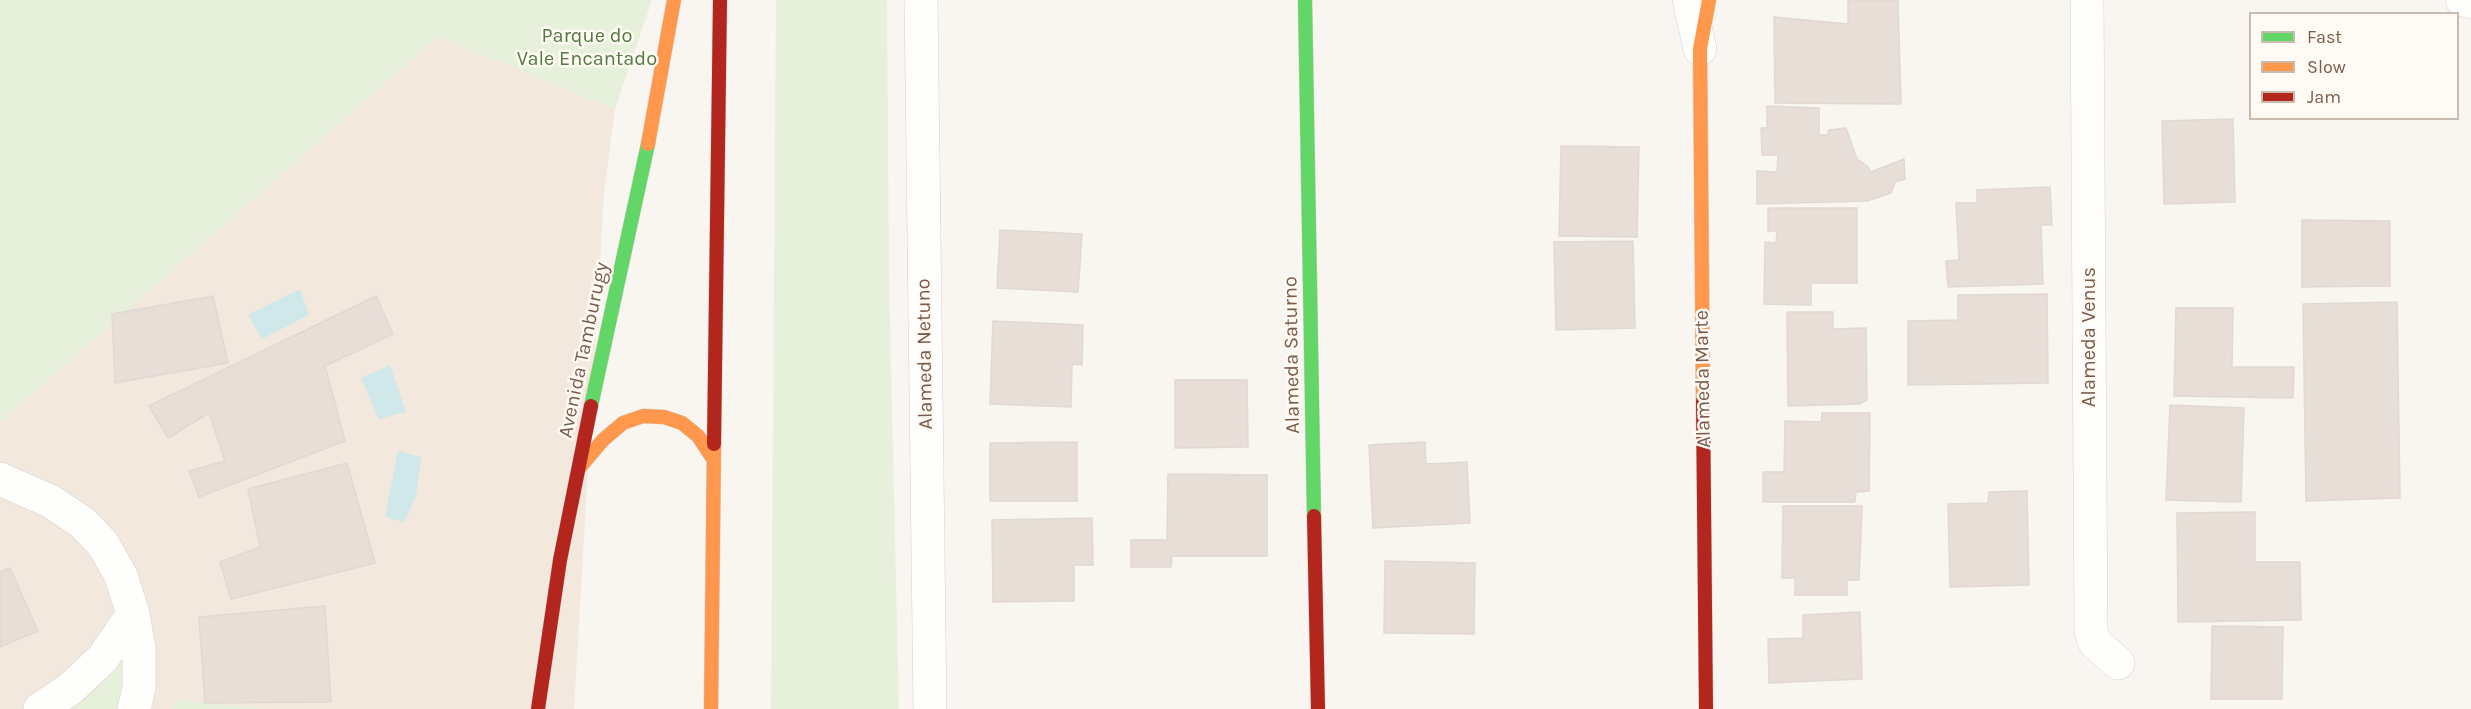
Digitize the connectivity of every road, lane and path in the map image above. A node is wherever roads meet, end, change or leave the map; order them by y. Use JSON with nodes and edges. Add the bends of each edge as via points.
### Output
{"nodes":[{"id":1,"x":674,"y":0,"type":"edge"},
{"id":2,"x":720,"y":0,"type":"edge"},
{"id":3,"x":921,"y":0,"type":"edge"},
{"id":4,"x":1305,"y":0,"type":"edge"},
{"id":5,"x":1689,"y":0,"type":"edge"},
{"id":6,"x":1709,"y":0,"type":"edge"},
{"id":7,"x":2087,"y":0,"type":"edge"},
{"id":8,"x":2462,"y":0,"type":"edge"},
{"id":9,"x":2471,"y":2,"type":"edge"},
{"id":10,"x":1700,"y":49,"type":"junction"},
{"id":11,"x":712,"y":457,"type":"junction"},
{"id":12,"x":577,"y":470,"type":"junction"},
{"id":13,"x":0,"y":479,"type":"edge"},
{"id":14,"x":134,"y":614,"type":"junction"},
{"id":15,"x":2118,"y":663,"type":"dead end"},
{"id":16,"x":40,"y":709,"type":"edge"},
{"id":17,"x":134,"y":709,"type":"edge"},
{"id":18,"x":538,"y":709,"type":"edge"},
{"id":19,"x":711,"y":709,"type":"edge"},
{"id":20,"x":930,"y":709,"type":"edge"},
{"id":21,"x":1318,"y":709,"type":"edge"},
{"id":22,"x":1706,"y":709,"type":"edge"}],
"edges":[{"from":1,"to":12,"type":"main road","name":"Avenida Tamburugy","via":[[651,128]]},
{"from":2,"to":11,"type":"main road"},
{"from":3,"to":20,"type":"street","name":"Alameda Netuno"},
{"from":4,"to":21,"type":"main road","name":"Alameda Saturno"},
{"from":5,"to":10,"type":"street","name":"Alameda Marte"},
{"from":6,"to":10,"type":"main road","name":"Alameda Marte"},
{"from":7,"to":15,"type":"street","name":"Alameda Venus","via":[[2091,632],[2095,643]]},
{"from":8,"to":9,"type":"street"},
{"from":10,"to":22,"type":"main road","name":"Alameda Marte"},
{"from":11,"to":12,"type":"main road","via":[[698,436],[682,423],[643,416],[623,423]]},
{"from":11,"to":19,"type":"main road"},
{"from":12,"to":18,"type":"main road","name":"Avenida Tamburugy"},
{"from":13,"to":14,"type":"street","via":[[50,501],[83,523],[103,544],[121,576]]},
{"from":14,"to":16,"type":"street","via":[[103,658],[70,689]]},
{"from":14,"to":17,"type":"street","via":[[139,688]]}]}
